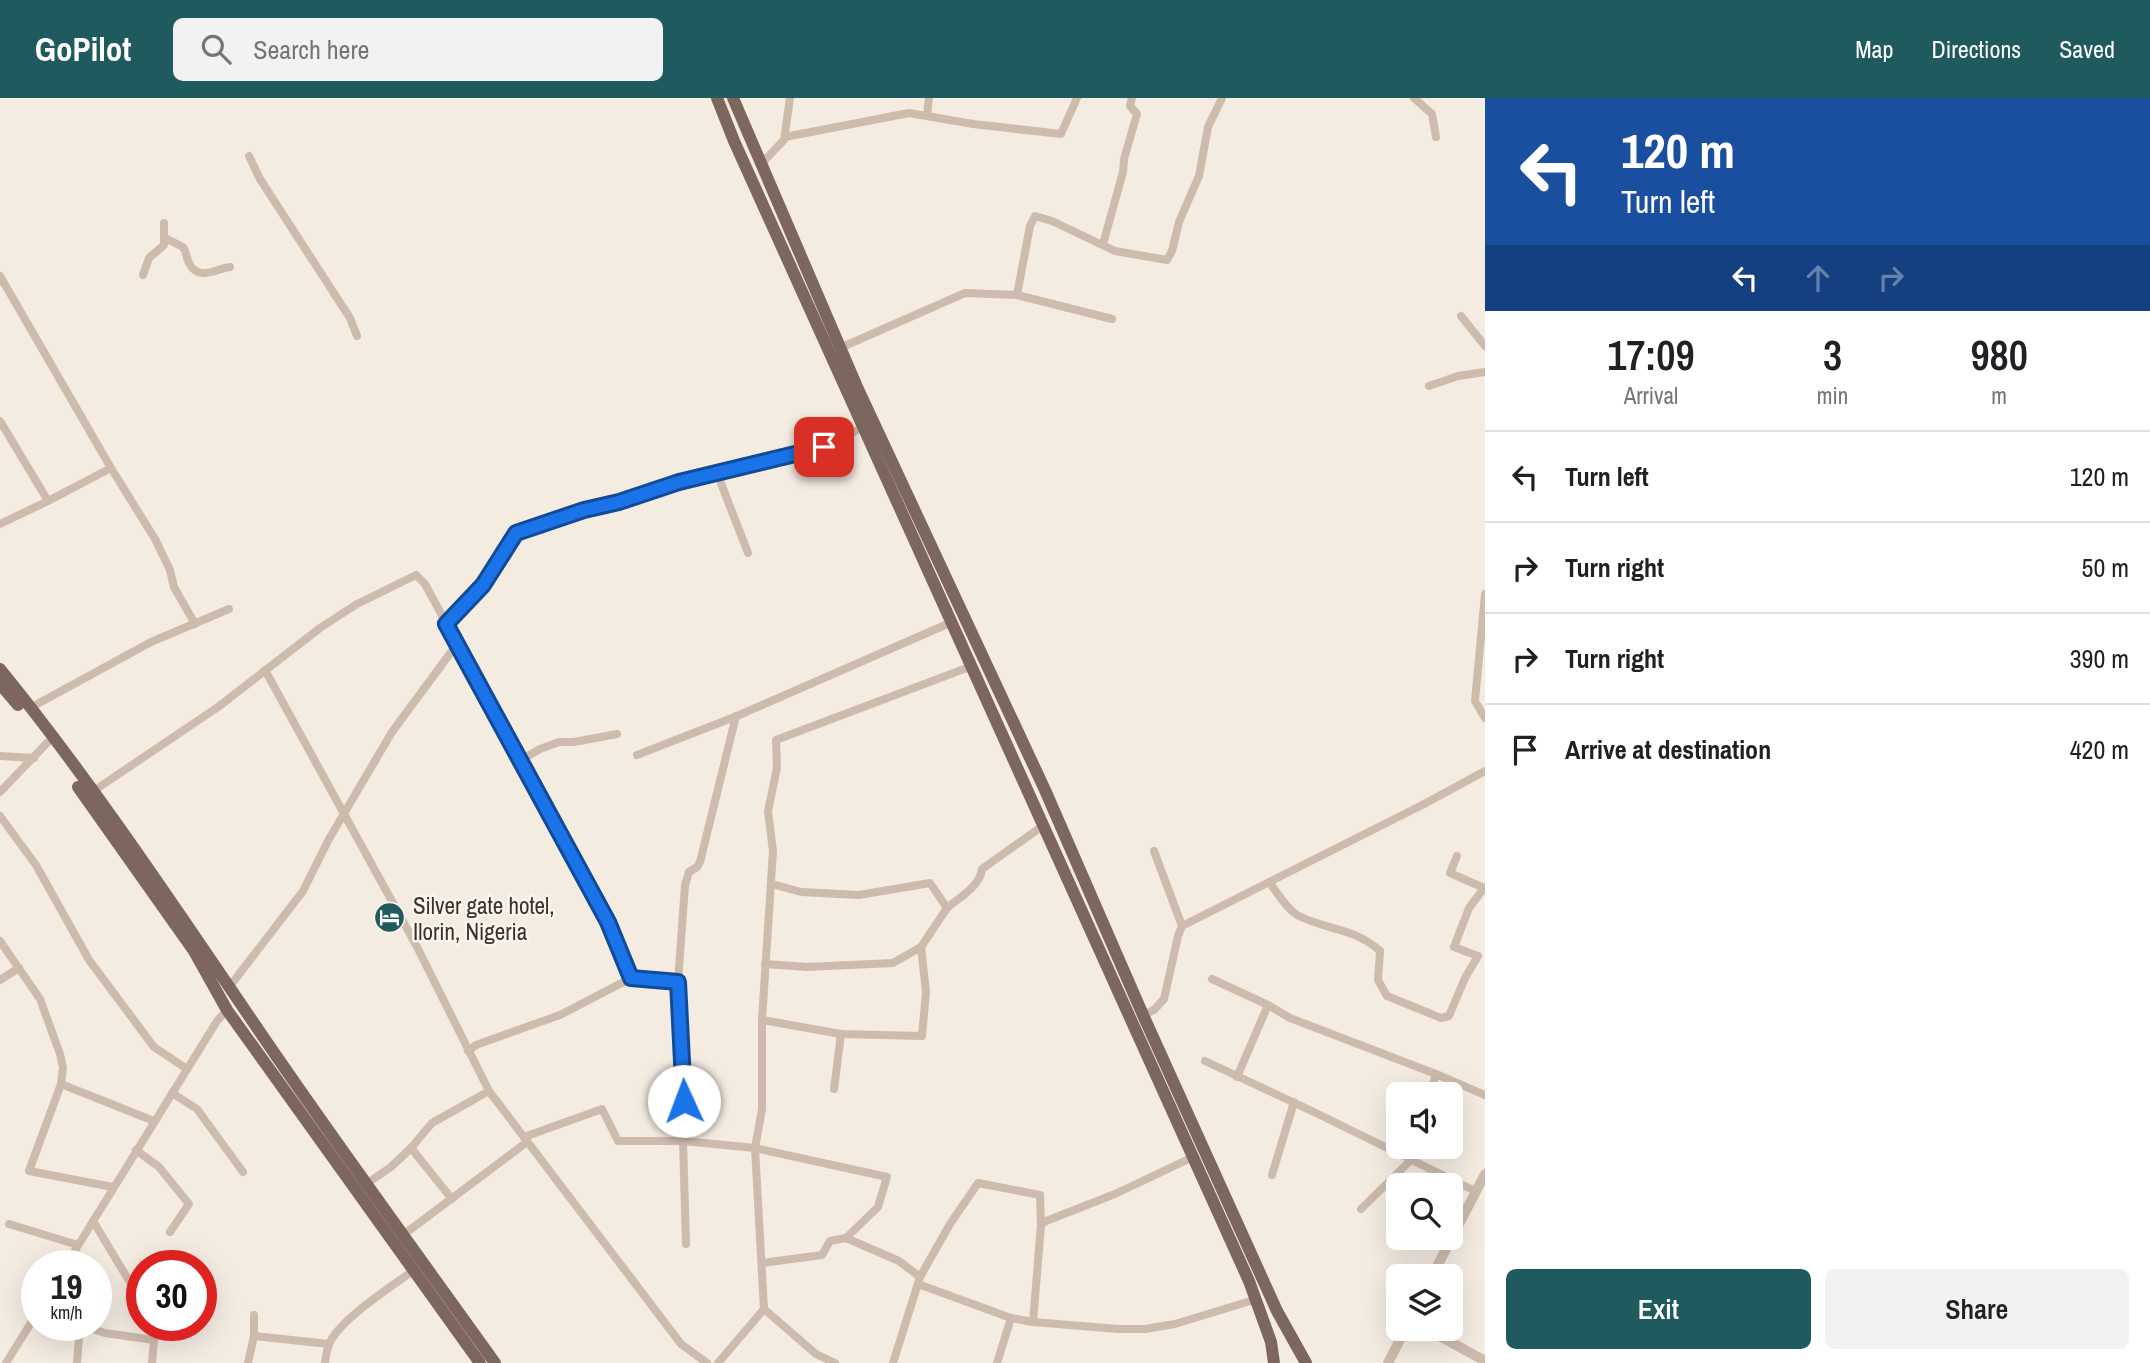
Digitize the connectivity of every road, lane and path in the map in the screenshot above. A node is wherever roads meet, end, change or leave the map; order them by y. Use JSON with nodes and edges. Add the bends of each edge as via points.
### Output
{"nodes":[{"id":1,"x":717,"y":98,"type":"edge"},
{"id":2,"x":733,"y":98,"type":"edge"},
{"id":3,"x":790,"y":98,"type":"edge"},
{"id":4,"x":929,"y":98,"type":"edge"},
{"id":5,"x":1077,"y":98,"type":"edge"},
{"id":6,"x":1132,"y":98,"type":"edge"},
{"id":7,"x":1222,"y":98,"type":"edge"},
{"id":8,"x":1414,"y":98,"type":"edge"},
{"id":9,"x":927,"y":115,"type":"junction"},
{"id":10,"x":1436,"y":136,"type":"dead end"},
{"id":11,"x":785,"y":137,"type":"junction"},
{"id":12,"x":249,"y":156,"type":"dead end"},
{"id":13,"x":760,"y":165,"type":"junction"},
{"id":14,"x":164,"y":223,"type":"dead end"},
{"id":15,"x":165,"y":238,"type":"junction"},
{"id":16,"x":1103,"y":244,"type":"junction"},
{"id":17,"x":230,"y":267,"type":"dead end"},
{"id":18,"x":144,"y":275,"type":"dead end"},
{"id":19,"x":0,"y":276,"type":"edge"},
{"id":20,"x":1017,"y":295,"type":"junction"},
{"id":21,"x":1461,"y":316,"type":"dead end"},
{"id":22,"x":1112,"y":318,"type":"dead end"},
{"id":23,"x":357,"y":337,"type":"dead end"},
{"id":24,"x":1485,"y":346,"type":"edge"},
{"id":25,"x":840,"y":348,"type":"junction"},
{"id":26,"x":1485,"y":372,"type":"edge"},
{"id":27,"x":1429,"y":386,"type":"dead end"},
{"id":28,"x":0,"y":421,"type":"edge"},
{"id":29,"x":863,"y":427,"type":"junction"},
{"id":30,"x":111,"y":468,"type":"junction"},
{"id":31,"x":717,"y":473,"type":"junction"},
{"id":32,"x":48,"y":501,"type":"junction"},
{"id":33,"x":0,"y":524,"type":"edge"},
{"id":34,"x":748,"y":553,"type":"dead end"},
{"id":35,"x":1485,"y":594,"type":"edge"},
{"id":36,"x":229,"y":609,"type":"dead end"},
{"id":37,"x":952,"y":622,"type":"junction"},
{"id":38,"x":195,"y":624,"type":"junction"},
{"id":39,"x":446,"y":624,"type":"junction"},
{"id":40,"x":457,"y":644,"type":"junction"},
{"id":41,"x":972,"y":666,"type":"junction"},
{"id":42,"x":0,"y":669,"type":"edge"},
{"id":43,"x":264,"y":670,"type":"junction"},
{"id":44,"x":0,"y":684,"type":"edge"},
{"id":45,"x":30,"y":708,"type":"junction"},
{"id":46,"x":736,"y":716,"type":"junction"},
{"id":47,"x":1485,"y":718,"type":"edge"},
{"id":48,"x":617,"y":734,"type":"dead end"},
{"id":49,"x":47,"y":743,"type":"junction"},
{"id":50,"x":638,"y":755,"type":"dead end"},
{"id":51,"x":0,"y":756,"type":"edge"},
{"id":52,"x":34,"y":758,"type":"junction"},
{"id":53,"x":521,"y":760,"type":"junction"},
{"id":54,"x":1485,"y":771,"type":"edge"},
{"id":55,"x":0,"y":792,"type":"edge"},
{"id":56,"x":92,"y":792,"type":"junction"},
{"id":57,"x":344,"y":813,"type":"junction"},
{"id":58,"x":0,"y":816,"type":"edge"},
{"id":59,"x":1044,"y":825,"type":"junction"},
{"id":60,"x":1154,"y":851,"type":"dead end"},
{"id":61,"x":1457,"y":856,"type":"dead end"},
{"id":62,"x":1269,"y":882,"type":"junction"},
{"id":63,"x":772,"y":884,"type":"junction"},
{"id":64,"x":1485,"y":887,"type":"edge"},
{"id":65,"x":947,"y":908,"type":"junction"},
{"id":66,"x":1182,"y":926,"type":"junction"},
{"id":67,"x":0,"y":941,"type":"edge"},
{"id":68,"x":921,"y":947,"type":"junction"},
{"id":69,"x":765,"y":964,"type":"junction"},
{"id":70,"x":19,"y":968,"type":"junction"},
{"id":71,"x":631,"y":978,"type":"junction"},
{"id":72,"x":1212,"y":979,"type":"dead end"},
{"id":73,"x":0,"y":980,"type":"edge"},
{"id":74,"x":678,"y":982,"type":"junction"},
{"id":75,"x":229,"y":986,"type":"junction"},
{"id":76,"x":1268,"y":1005,"type":"junction"},
{"id":77,"x":228,"y":1010,"type":"junction"},
{"id":78,"x":1143,"y":1015,"type":"junction"},
{"id":79,"x":762,"y":1020,"type":"junction"},
{"id":80,"x":459,"y":1034,"type":"junction"},
{"id":81,"x":841,"y":1034,"type":"junction"},
{"id":82,"x":476,"y":1045,"type":"junction"},
{"id":83,"x":468,"y":1051,"type":"junction"},
{"id":84,"x":272,"y":1061,"type":"junction"},
{"id":85,"x":1205,"y":1061,"type":"dead end"},
{"id":86,"x":187,"y":1069,"type":"junction"},
{"id":87,"x":1436,"y":1074,"type":"junction"},
{"id":88,"x":1237,"y":1077,"type":"junction"},
{"id":89,"x":1434,"y":1082,"type":"edge"},
{"id":90,"x":61,"y":1084,"type":"junction"},
{"id":91,"x":834,"y":1089,"type":"dead end"},
{"id":92,"x":489,"y":1091,"type":"junction"},
{"id":93,"x":172,"y":1093,"type":"junction"},
{"id":94,"x":1485,"y":1095,"type":"edge"},
{"id":95,"x":1294,"y":1102,"type":"junction"},
{"id":96,"x":154,"y":1121,"type":"junction"},
{"id":97,"x":526,"y":1139,"type":"junction"},
{"id":98,"x":683,"y":1141,"type":"junction"},
{"id":99,"x":1386,"y":1146,"type":"edge"},
{"id":100,"x":411,"y":1148,"type":"junction"},
{"id":101,"x":755,"y":1148,"type":"junction"},
{"id":102,"x":136,"y":1150,"type":"junction"},
{"id":103,"x":1193,"y":1157,"type":"junction"},
{"id":104,"x":1412,"y":1159,"type":"joint"},
{"id":105,"x":243,"y":1172,"type":"dead end"},
{"id":106,"x":1485,"y":1174,"type":"edge"},
{"id":107,"x":1272,"y":1175,"type":"dead end"},
{"id":108,"x":366,"y":1184,"type":"junction"},
{"id":109,"x":113,"y":1187,"type":"junction"},
{"id":110,"x":1475,"y":1191,"type":"junction"},
{"id":111,"x":452,"y":1199,"type":"junction"},
{"id":112,"x":1361,"y":1209,"type":"dead end"},
{"id":113,"x":93,"y":1222,"type":"junction"},
{"id":114,"x":9,"y":1224,"type":"dead end"},
{"id":115,"x":1041,"y":1225,"type":"junction"},
{"id":116,"x":170,"y":1232,"type":"dead end"},
{"id":117,"x":403,"y":1235,"type":"junction"},
{"id":118,"x":846,"y":1238,"type":"junction"},
{"id":119,"x":686,"y":1244,"type":"dead end"},
{"id":120,"x":78,"y":1245,"type":"junction"},
{"id":121,"x":75,"y":1250,"type":"edge"},
{"id":122,"x":762,"y":1263,"type":"junction"},
{"id":123,"x":1438,"y":1264,"type":"edge"},
{"id":124,"x":414,"y":1270,"type":"junction"},
{"id":125,"x":126,"y":1276,"type":"edge"},
{"id":126,"x":919,"y":1281,"type":"junction"},
{"id":127,"x":430,"y":1282,"type":"junction"},
{"id":128,"x":1257,"y":1299,"type":"junction"},
{"id":129,"x":764,"y":1309,"type":"junction"},
{"id":130,"x":254,"y":1315,"type":"dead end"},
{"id":131,"x":1011,"y":1318,"type":"junction"},
{"id":132,"x":1033,"y":1322,"type":"junction"},
{"id":133,"x":112,"y":1334,"type":"edge"},
{"id":134,"x":254,"y":1336,"type":"junction"},
{"id":135,"x":21,"y":1338,"type":"edge"},
{"id":136,"x":79,"y":1341,"type":"edge"},
{"id":137,"x":1399,"y":1341,"type":"edge"},
{"id":138,"x":1449,"y":1341,"type":"edge"},
{"id":139,"x":329,"y":1344,"type":"junction"},
{"id":140,"x":1485,"y":1360,"type":"edge"},
{"id":141,"x":6,"y":1363,"type":"edge"},
{"id":142,"x":77,"y":1363,"type":"edge"},
{"id":143,"x":152,"y":1363,"type":"edge"},
{"id":144,"x":248,"y":1363,"type":"edge"},
{"id":145,"x":325,"y":1363,"type":"edge"},
{"id":146,"x":480,"y":1363,"type":"edge"},
{"id":147,"x":495,"y":1363,"type":"edge"},
{"id":148,"x":707,"y":1363,"type":"edge"},
{"id":149,"x":718,"y":1363,"type":"edge"},
{"id":150,"x":835,"y":1363,"type":"edge"},
{"id":151,"x":893,"y":1363,"type":"edge"},
{"id":152,"x":997,"y":1363,"type":"edge"},
{"id":153,"x":1274,"y":1363,"type":"edge"},
{"id":154,"x":1306,"y":1363,"type":"edge"},
{"id":155,"x":1388,"y":1363,"type":"edge"}],
"edges":[{"from":1,"to":29,"type":"main road"},
{"from":2,"to":13,"type":"main road"},
{"from":3,"to":11,"type":"street"},
{"from":4,"to":9,"type":"street"},
{"from":5,"to":9,"type":"street","via":[[1061,134]]},
{"from":6,"to":16,"type":"street","via":[[1130,106],[1137,114]]},
{"from":7,"to":16,"type":"street","via":[[1208,127],[1199,176],[1167,260],[1115,251]]},
{"from":8,"to":10,"type":"street","via":[[1432,114]]},
{"from":9,"to":11,"type":"street","via":[[909,113]]},
{"from":11,"to":13,"type":"street"},
{"from":12,"to":23,"type":"street","via":[[350,318]]},
{"from":13,"to":25,"type":"main road"},
{"from":14,"to":15,"type":"street"},
{"from":15,"to":17,"type":"street","via":[[183,247],[196,272],[208,274]]},
{"from":15,"to":18,"type":"street","via":[[164,245],[149,258]]},
{"from":16,"to":20,"type":"street","via":[[1035,216]]},
{"from":19,"to":30,"type":"street"},
{"from":20,"to":22,"type":"street"},
{"from":20,"to":25,"type":"street","via":[[965,293]]},
{"from":21,"to":24,"type":"street"},
{"from":25,"to":78,"type":"main road","via":[[1045,790]]},
{"from":26,"to":27,"type":"street"},
{"from":28,"to":32,"type":"street"},
{"from":29,"to":31,"type":"street","via":[[824,447]]},
{"from":29,"to":37,"type":"main road"},
{"from":30,"to":32,"type":"street"},
{"from":30,"to":38,"type":"street","via":[[155,540]]},
{"from":31,"to":34,"type":"street"},
{"from":31,"to":39,"type":"street","via":[[516,533],[483,585]]},
{"from":32,"to":33,"type":"street"},
{"from":35,"to":47,"type":"street","via":[[1475,701]]},
{"from":36,"to":38,"type":"street"},
{"from":37,"to":41,"type":"main road"},
{"from":37,"to":46,"type":"street"},
{"from":38,"to":45,"type":"street","via":[[151,642]]},
{"from":39,"to":40,"type":"street"},
{"from":39,"to":43,"type":"street","via":[[420,578],[411,576],[357,604]]},
{"from":40,"to":53,"type":"street"},
{"from":40,"to":57,"type":"street","via":[[392,732]]},
{"from":41,"to":59,"type":"main road"},
{"from":41,"to":63,"type":"street","via":[[776,740],[777,768],[768,811]]},
{"from":42,"to":45,"type":"main road"},
{"from":43,"to":56,"type":"street"},
{"from":43,"to":57,"type":"street"},
{"from":44,"to":49,"type":"main road"},
{"from":45,"to":56,"type":"main road"},
{"from":46,"to":50,"type":"street"},
{"from":46,"to":74,"type":"street","via":[[700,862],[685,885]]},
{"from":48,"to":53,"type":"street","via":[[559,742]]},
{"from":49,"to":52,"type":"street"},
{"from":49,"to":77,"type":"main road","via":[[194,951]]},
{"from":51,"to":52,"type":"street"},
{"from":52,"to":55,"type":"street"},
{"from":53,"to":71,"type":"street","via":[[608,922]]},
{"from":54,"to":62,"type":"street"},
{"from":56,"to":75,"type":"main road"},
{"from":57,"to":75,"type":"street","via":[[303,891]]},
{"from":57,"to":80,"type":"street"},
{"from":58,"to":86,"type":"street","via":[[36,865],[97,971],[154,1048]]},
{"from":59,"to":65,"type":"street","via":[[982,869],[976,884]]},
{"from":59,"to":103,"type":"main road"},
{"from":60,"to":66,"type":"street"},
{"from":61,"to":64,"type":"street","via":[[1450,873]]},
{"from":62,"to":64,"type":"street","via":[[1296,915],[1352,933],[1380,951],[1378,980],[1387,996],[1441,1018],[1449,1016],[1478,956],[1454,947],[1469,908]]},
{"from":62,"to":66,"type":"street"},
{"from":63,"to":65,"type":"street","via":[[801,892],[859,895],[930,883]]},
{"from":63,"to":69,"type":"street"},
{"from":65,"to":68,"type":"street"},
{"from":66,"to":78,"type":"street","via":[[1164,999]]},
{"from":67,"to":70,"type":"street"},
{"from":68,"to":69,"type":"street","via":[[893,963]]},
{"from":68,"to":81,"type":"street","via":[[926,992],[922,1036]]},
{"from":69,"to":79,"type":"street"},
{"from":70,"to":73,"type":"street"},
{"from":70,"to":90,"type":"street","via":[[40,999],[60,1054]]},
{"from":71,"to":74,"type":"street"},
{"from":71,"to":82,"type":"street","via":[[560,1015]]},
{"from":72,"to":76,"type":"street"},
{"from":74,"to":98,"type":"street"},
{"from":75,"to":84,"type":"main road"},
{"from":76,"to":87,"type":"street","via":[[1290,1018]]},
{"from":76,"to":88,"type":"street"},
{"from":77,"to":84,"type":"main road"},
{"from":77,"to":86,"type":"street"},
{"from":78,"to":154,"type":"main road","via":[[1277,1311]]},
{"from":79,"to":81,"type":"street"},
{"from":79,"to":101,"type":"street","via":[[762,1109]]},
{"from":80,"to":82,"type":"street"},
{"from":80,"to":83,"type":"street"},
{"from":81,"to":91,"type":"street"},
{"from":82,"to":83,"type":"street"},
{"from":83,"to":92,"type":"street"},
{"from":84,"to":108,"type":"main road"},
{"from":84,"to":124,"type":"main road"},
{"from":85,"to":88,"type":"street"},
{"from":86,"to":93,"type":"street"},
{"from":87,"to":89,"type":"street"},
{"from":87,"to":94,"type":"street"},
{"from":88,"to":95,"type":"street"},
{"from":90,"to":96,"type":"street"},
{"from":90,"to":109,"type":"street","via":[[29,1171]]},
{"from":92,"to":97,"type":"street"},
{"from":92,"to":100,"type":"street","via":[[432,1124]]},
{"from":93,"to":96,"type":"street"},
{"from":93,"to":105,"type":"street","via":[[197,1109]]},
{"from":95,"to":99,"type":"street"},
{"from":95,"to":107,"type":"street"},
{"from":96,"to":102,"type":"street"},
{"from":97,"to":98,"type":"street","via":[[602,1109],[618,1141]]},
{"from":97,"to":111,"type":"street"},
{"from":97,"to":148,"type":"street","via":[[681,1344]]},
{"from":98,"to":101,"type":"street"},
{"from":98,"to":119,"type":"street"},
{"from":100,"to":108,"type":"street"},
{"from":100,"to":111,"type":"street"},
{"from":101,"to":118,"type":"street","via":[[887,1177],[878,1207]]},
{"from":101,"to":122,"type":"street"},
{"from":102,"to":109,"type":"street"},
{"from":102,"to":116,"type":"street","via":[[159,1167],[189,1204]]},
{"from":103,"to":115,"type":"street"},
{"from":103,"to":128,"type":"main road"},
{"from":104,"to":110,"type":"street"},
{"from":104,"to":112,"type":"street"},
{"from":106,"to":110,"type":"street"},
{"from":108,"to":117,"type":"main road"},
{"from":109,"to":113,"type":"street"},
{"from":110,"to":123,"type":"street"},
{"from":111,"to":117,"type":"street"},
{"from":113,"to":120,"type":"street"},
{"from":113,"to":125,"type":"street"},
{"from":114,"to":120,"type":"street"},
{"from":115,"to":126,"type":"street","via":[[1040,1195],[978,1184]]},
{"from":115,"to":132,"type":"street"},
{"from":117,"to":127,"type":"main road"},
{"from":118,"to":122,"type":"street","via":[[830,1241],[822,1255]]},
{"from":118,"to":126,"type":"street","via":[[899,1261]]},
{"from":120,"to":121,"type":"street"},
{"from":122,"to":129,"type":"street"},
{"from":124,"to":127,"type":"main road"},
{"from":124,"to":139,"type":"street","via":[[366,1306]]},
{"from":126,"to":131,"type":"street"},
{"from":126,"to":151,"type":"street"},
{"from":127,"to":146,"type":"main road"},
{"from":127,"to":147,"type":"main road"},
{"from":128,"to":132,"type":"street","via":[[1145,1329]]},
{"from":128,"to":153,"type":"main road"},
{"from":129,"to":149,"type":"street"},
{"from":129,"to":150,"type":"street","via":[[816,1354]]},
{"from":130,"to":134,"type":"street"},
{"from":131,"to":132,"type":"street"},
{"from":131,"to":152,"type":"street"},
{"from":133,"to":143,"type":"street","via":[[155,1340]]},
{"from":134,"to":139,"type":"street"},
{"from":134,"to":144,"type":"street"},
{"from":135,"to":141,"type":"street"},
{"from":136,"to":142,"type":"street"},
{"from":137,"to":155,"type":"street"},
{"from":138,"to":140,"type":"street"},
{"from":139,"to":145,"type":"street"}]}
